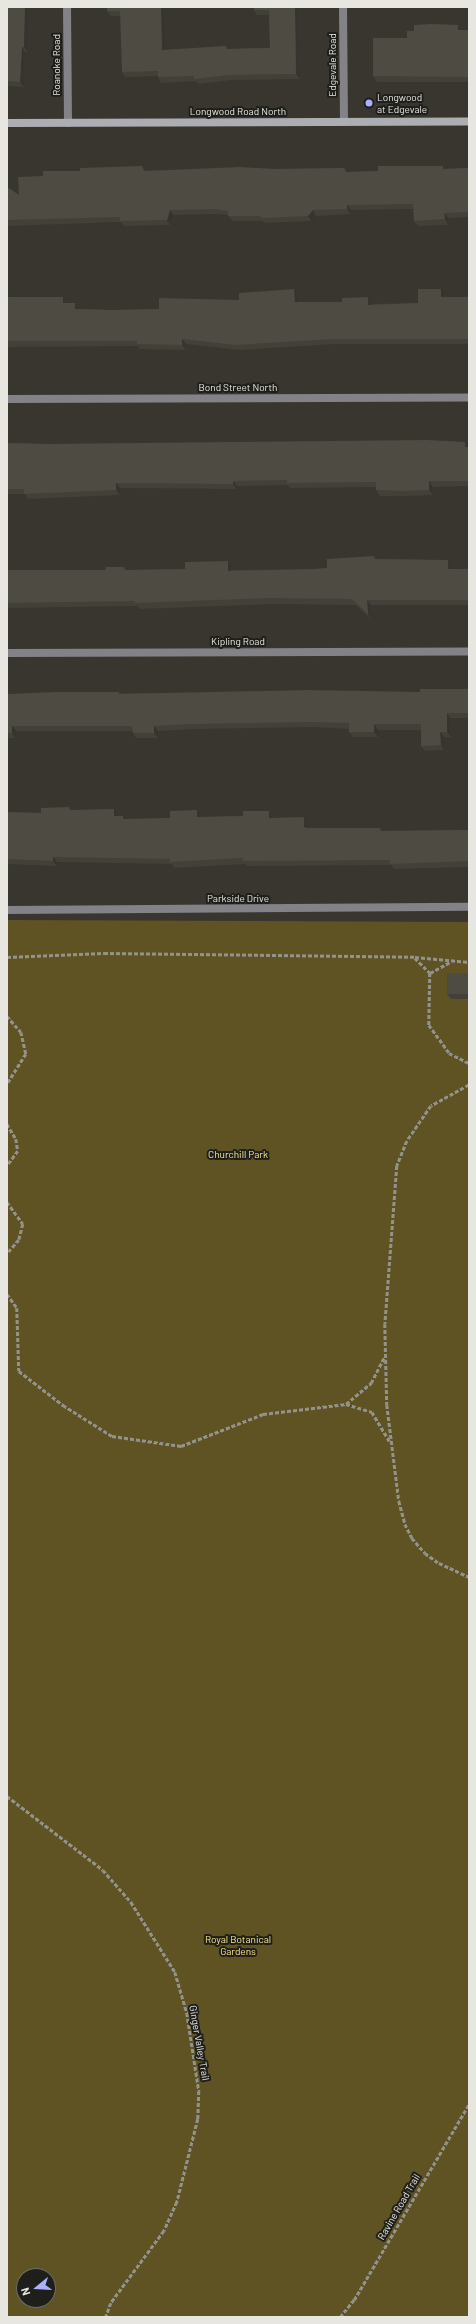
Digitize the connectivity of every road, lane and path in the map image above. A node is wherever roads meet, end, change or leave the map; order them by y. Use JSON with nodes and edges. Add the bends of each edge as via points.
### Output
{"nodes":[{"id":1,"x":67,"y":7,"type":"edge"},
{"id":2,"x":343,"y":7,"type":"edge"},
{"id":3,"x":469,"y":121,"type":"edge"},
{"id":4,"x":344,"y":122,"type":"junction"},
{"id":5,"x":68,"y":123,"type":"junction"},
{"id":6,"x":7,"y":124,"type":"edge"},
{"id":7,"x":469,"y":397,"type":"edge"},
{"id":8,"x":7,"y":400,"type":"edge"},
{"id":9,"x":469,"y":651,"type":"edge"},
{"id":10,"x":7,"y":653,"type":"edge"},
{"id":11,"x":469,"y":907,"type":"edge"},
{"id":12,"x":7,"y":910,"type":"edge"},
{"id":13,"x":7,"y":957,"type":"edge"},
{"id":14,"x":415,"y":957,"type":"junction"},
{"id":15,"x":452,"y":961,"type":"junction"},
{"id":16,"x":469,"y":962,"type":"edge"},
{"id":17,"x":430,"y":973,"type":"junction"},
{"id":18,"x":7,"y":1016,"type":"edge"},
{"id":19,"x":469,"y":1063,"type":"edge"},
{"id":20,"x":7,"y":1084,"type":"edge"},
{"id":21,"x":469,"y":1085,"type":"edge"},
{"id":22,"x":7,"y":1124,"type":"edge"},
{"id":23,"x":7,"y":1166,"type":"edge"},
{"id":24,"x":7,"y":1202,"type":"edge"},
{"id":25,"x":7,"y":1254,"type":"edge"},
{"id":26,"x":7,"y":1294,"type":"edge"},
{"id":27,"x":385,"y":1355,"type":"junction"},
{"id":28,"x":346,"y":1404,"type":"junction"},
{"id":29,"x":390,"y":1442,"type":"junction"},
{"id":30,"x":469,"y":1577,"type":"edge"},
{"id":31,"x":7,"y":1796,"type":"edge"},
{"id":32,"x":469,"y":2104,"type":"edge"},
{"id":33,"x":106,"y":2317,"type":"edge"},
{"id":34,"x":340,"y":2317,"type":"edge"}],
"edges":[{"from":1,"to":5,"type":"street","name":"Roanoke Road"},
{"from":2,"to":4,"type":"street","name":"Edgevale Road"},
{"from":3,"to":4,"type":"street","name":"Longwood Road North"},
{"from":4,"to":5,"type":"street","name":"Longwood Road North"},
{"from":5,"to":6,"type":"street","name":"Longwood Road North"},
{"from":7,"to":8,"type":"street","name":"Bond Street North"},
{"from":9,"to":10,"type":"street","name":"Kipling Road"},
{"from":11,"to":12,"type":"street","name":"Parkside Drive"},
{"from":13,"to":14,"type":"path","via":[[104,953]]},
{"from":14,"to":15,"type":"path"},
{"from":14,"to":17,"type":"path"},
{"from":15,"to":16,"type":"path"},
{"from":15,"to":17,"type":"path"},
{"from":17,"to":19,"type":"path","via":[[429,1025],[449,1052]]},
{"from":18,"to":20,"type":"path","via":[[21,1032],[26,1054]]},
{"from":21,"to":27,"type":"path","via":[[431,1106],[407,1141],[397,1166]]},
{"from":22,"to":23,"type":"path","via":[[16,1139],[18,1150]]},
{"from":24,"to":25,"type":"path","via":[[23,1224],[19,1240]]},
{"from":26,"to":28,"type":"path","via":[[17,1308],[19,1371],[63,1405],[112,1436],[181,1446],[264,1414]]},
{"from":27,"to":28,"type":"path","via":[[371,1383]]},
{"from":27,"to":29,"type":"path"},
{"from":28,"to":29,"type":"path","via":[[372,1412]]},
{"from":29,"to":30,"type":"path","via":[[404,1524],[412,1538],[439,1563]]},
{"from":31,"to":33,"type":"path","name":"Ginger Valley Trail","via":[[103,1870],[131,1902],[175,1972],[187,2013],[199,2091],[198,2119],[177,2202],[164,2231],[111,2303]]},
{"from":32,"to":34,"type":"path","name":"Ravine Road Trail","via":[[354,2300]]}]}
